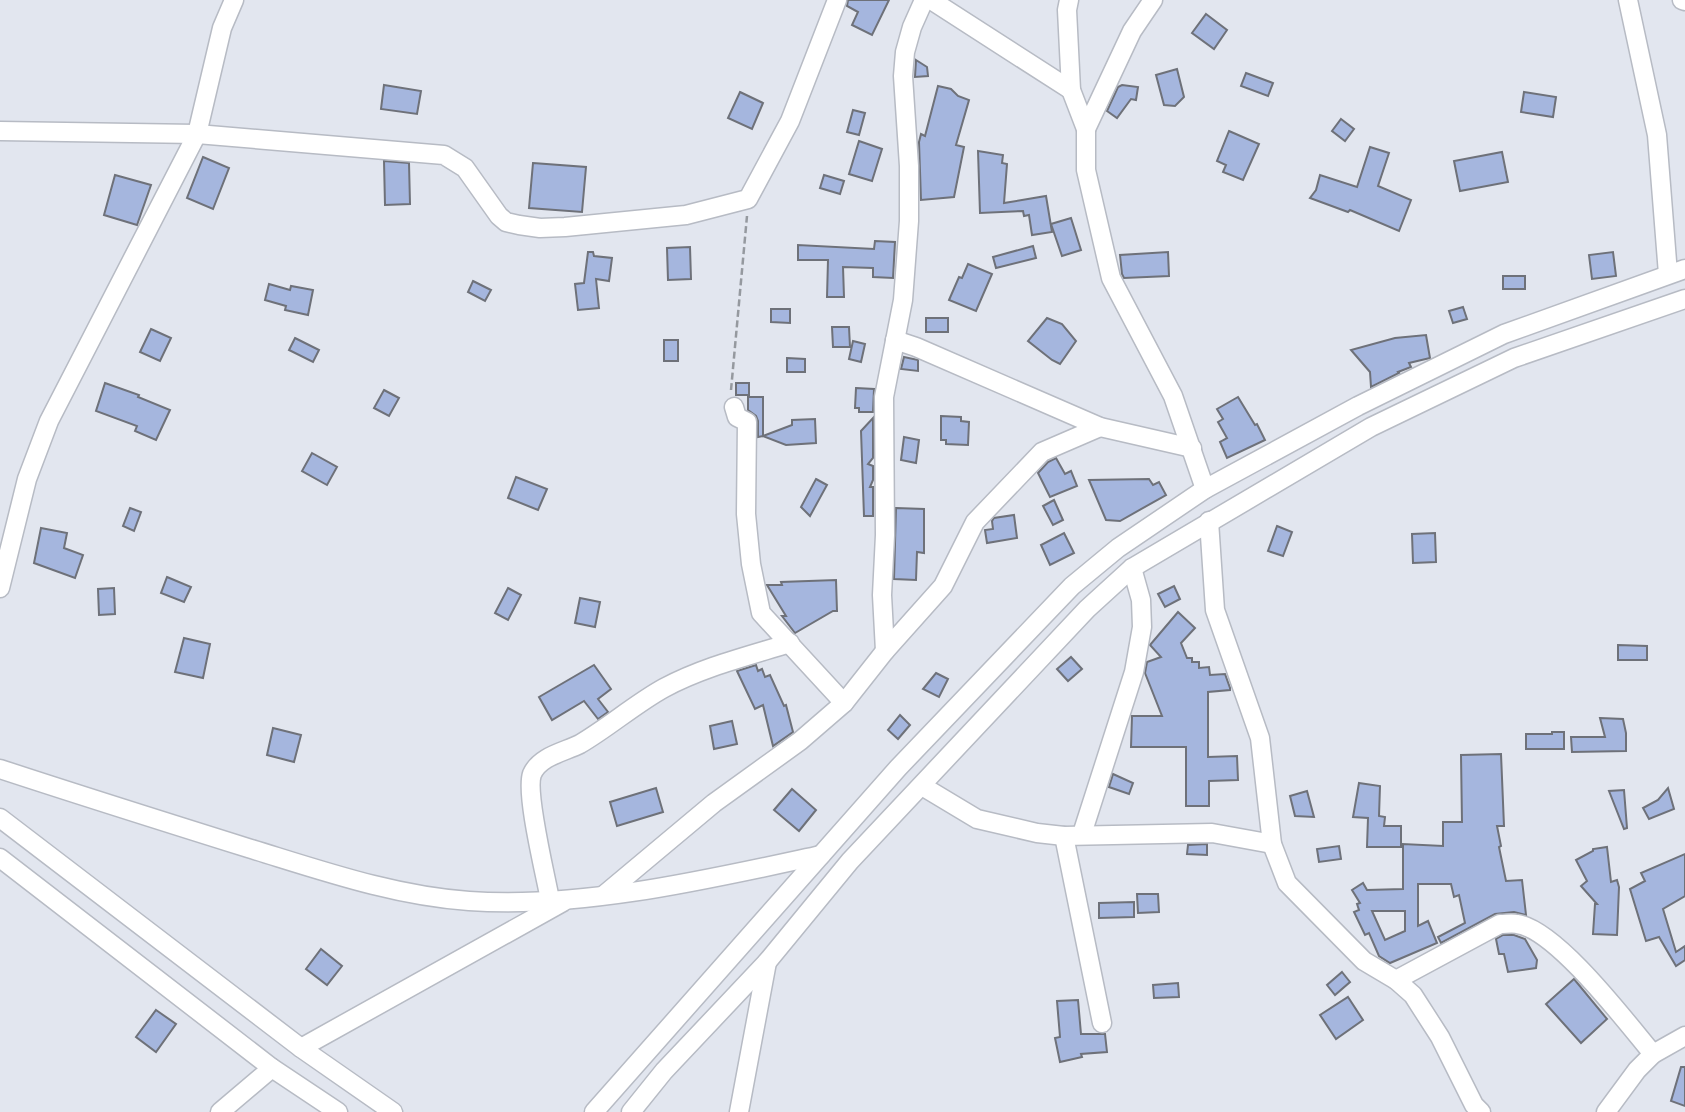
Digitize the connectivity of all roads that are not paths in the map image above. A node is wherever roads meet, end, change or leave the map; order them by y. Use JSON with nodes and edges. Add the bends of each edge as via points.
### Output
{"nodes":[{"id":1,"x":234,"y":0,"type":"edge"},
{"id":2,"x":837,"y":0,"type":"edge"},
{"id":3,"x":1069,"y":0,"type":"edge"},
{"id":4,"x":1153,"y":0,"type":"edge"},
{"id":5,"x":1628,"y":0,"type":"edge"},
{"id":6,"x":932,"y":1,"type":"edge"},
{"id":7,"x":1071,"y":90,"type":"junction"},
{"id":8,"x":1086,"y":129,"type":"junction"},
{"id":9,"x":0,"y":131,"type":"edge"},
{"id":10,"x":197,"y":134,"type":"junction"},
{"id":11,"x":1677,"y":272,"type":"edge"},
{"id":12,"x":1685,"y":299,"type":"edge"},
{"id":13,"x":895,"y":340,"type":"junction"},
{"id":14,"x":734,"y":407,"type":"road end"},
{"id":15,"x":1100,"y":427,"type":"junction"},
{"id":16,"x":1192,"y":448,"type":"junction"},
{"id":17,"x":1205,"y":489,"type":"junction"},
{"id":18,"x":1209,"y":522,"type":"junction"},
{"id":19,"x":1132,"y":568,"type":"junction"},
{"id":20,"x":0,"y":587,"type":"edge"},
{"id":21,"x":790,"y":643,"type":"junction"},
{"id":22,"x":885,"y":651,"type":"junction"},
{"id":23,"x":844,"y":703,"type":"junction"},
{"id":24,"x":0,"y":769,"type":"edge"},
{"id":25,"x":922,"y":786,"type":"junction"},
{"id":26,"x":0,"y":818,"type":"edge"},
{"id":27,"x":1073,"y":835,"type":"junction"},
{"id":28,"x":1272,"y":844,"type":"junction"},
{"id":29,"x":821,"y":855,"type":"junction"},
{"id":30,"x":0,"y":858,"type":"edge"},
{"id":31,"x":604,"y":895,"type":"junction"},
{"id":32,"x":558,"y":900,"type":"junction"},
{"id":33,"x":767,"y":962,"type":"junction"},
{"id":34,"x":1396,"y":980,"type":"junction"},
{"id":35,"x":1102,"y":1023,"type":"dead end"},
{"id":36,"x":1685,"y":1036,"type":"edge"},
{"id":37,"x":301,"y":1048,"type":"junction"},
{"id":38,"x":1653,"y":1054,"type":"junction"},
{"id":39,"x":272,"y":1068,"type":"junction"},
{"id":40,"x":220,"y":1112,"type":"edge"},
{"id":41,"x":338,"y":1112,"type":"edge"},
{"id":42,"x":393,"y":1112,"type":"edge"},
{"id":43,"x":594,"y":1112,"type":"edge"},
{"id":44,"x":631,"y":1112,"type":"edge"},
{"id":45,"x":739,"y":1112,"type":"edge"},
{"id":46,"x":1481,"y":1112,"type":"edge"},
{"id":47,"x":1605,"y":1112,"type":"edge"}],
"edges":[{"from":1,"to":10,"type":"street","via":[[222,28]]},
{"from":2,"to":10,"type":"street","via":[[790,121],[748,199],[686,215],[540,228],[506,222],[465,168],[444,155]]},
{"from":3,"to":7,"type":"street"},
{"from":4,"to":8,"type":"street","via":[[1132,30]]},
{"from":5,"to":11,"type":"street","via":[[1657,135]]},
{"from":6,"to":7,"type":"street"},
{"from":6,"to":13,"type":"street","via":[[912,27],[905,52],[909,221]]},
{"from":7,"to":8,"type":"street"},
{"from":8,"to":16,"type":"street","via":[[1086,170],[1111,278],[1173,396]]},
{"from":9,"to":10,"type":"street"},
{"from":10,"to":20,"type":"street","via":[[49,421],[27,479]]},
{"from":11,"to":17,"type":"street","via":[[1504,334]]},
{"from":12,"to":18,"type":"street","via":[[1514,358],[1371,427]]},
{"from":13,"to":15,"type":"street"},
{"from":13,"to":22,"type":"street","via":[[884,397]]},
{"from":14,"to":21,"type":"street","via":[[737,418],[747,422],[746,514],[761,613]]},
{"from":15,"to":16,"type":"street"},
{"from":15,"to":22,"type":"street","via":[[1042,452],[975,522],[943,586]]},
{"from":16,"to":17,"type":"street"},
{"from":17,"to":29,"type":"street","via":[[1118,548],[1072,586]]},
{"from":18,"to":19,"type":"street"},
{"from":18,"to":28,"type":"street","via":[[1215,610],[1260,738]]},
{"from":19,"to":25,"type":"street","via":[[1087,609]]},
{"from":19,"to":27,"type":"street","via":[[1141,600],[1142,627],[1134,672]]},
{"from":21,"to":23,"type":"street"},
{"from":21,"to":32,"type":"street","via":[[665,688],[580,743],[540,762],[531,782],[536,829]]},
{"from":22,"to":23,"type":"street"},
{"from":23,"to":31,"type":"street"},
{"from":24,"to":32,"type":"street","via":[[320,870],[413,894],[470,901]]},
{"from":25,"to":27,"type":"street","via":[[977,819],[1037,833]]},
{"from":25,"to":33,"type":"street","via":[[850,861]]},
{"from":26,"to":37,"type":"street"},
{"from":27,"to":28,"type":"street","via":[[1212,833]]},
{"from":27,"to":35,"type":"street"},
{"from":28,"to":34,"type":"street","via":[[1287,883],[1300,899],[1364,961]]},
{"from":29,"to":31,"type":"street","via":[[707,880]]},
{"from":29,"to":43,"type":"street"},
{"from":30,"to":39,"type":"street"},
{"from":31,"to":32,"type":"street"},
{"from":32,"to":37,"type":"street"},
{"from":33,"to":44,"type":"street"},
{"from":33,"to":45,"type":"street"},
{"from":34,"to":38,"type":"street","via":[[1500,924],[1519,924],[1577,965]]},
{"from":34,"to":46,"type":"street","via":[[1413,995]]},
{"from":36,"to":38,"type":"street"},
{"from":37,"to":42,"type":"street"},
{"from":38,"to":47,"type":"street"},
{"from":39,"to":40,"type":"street"},
{"from":39,"to":41,"type":"street"}]}
